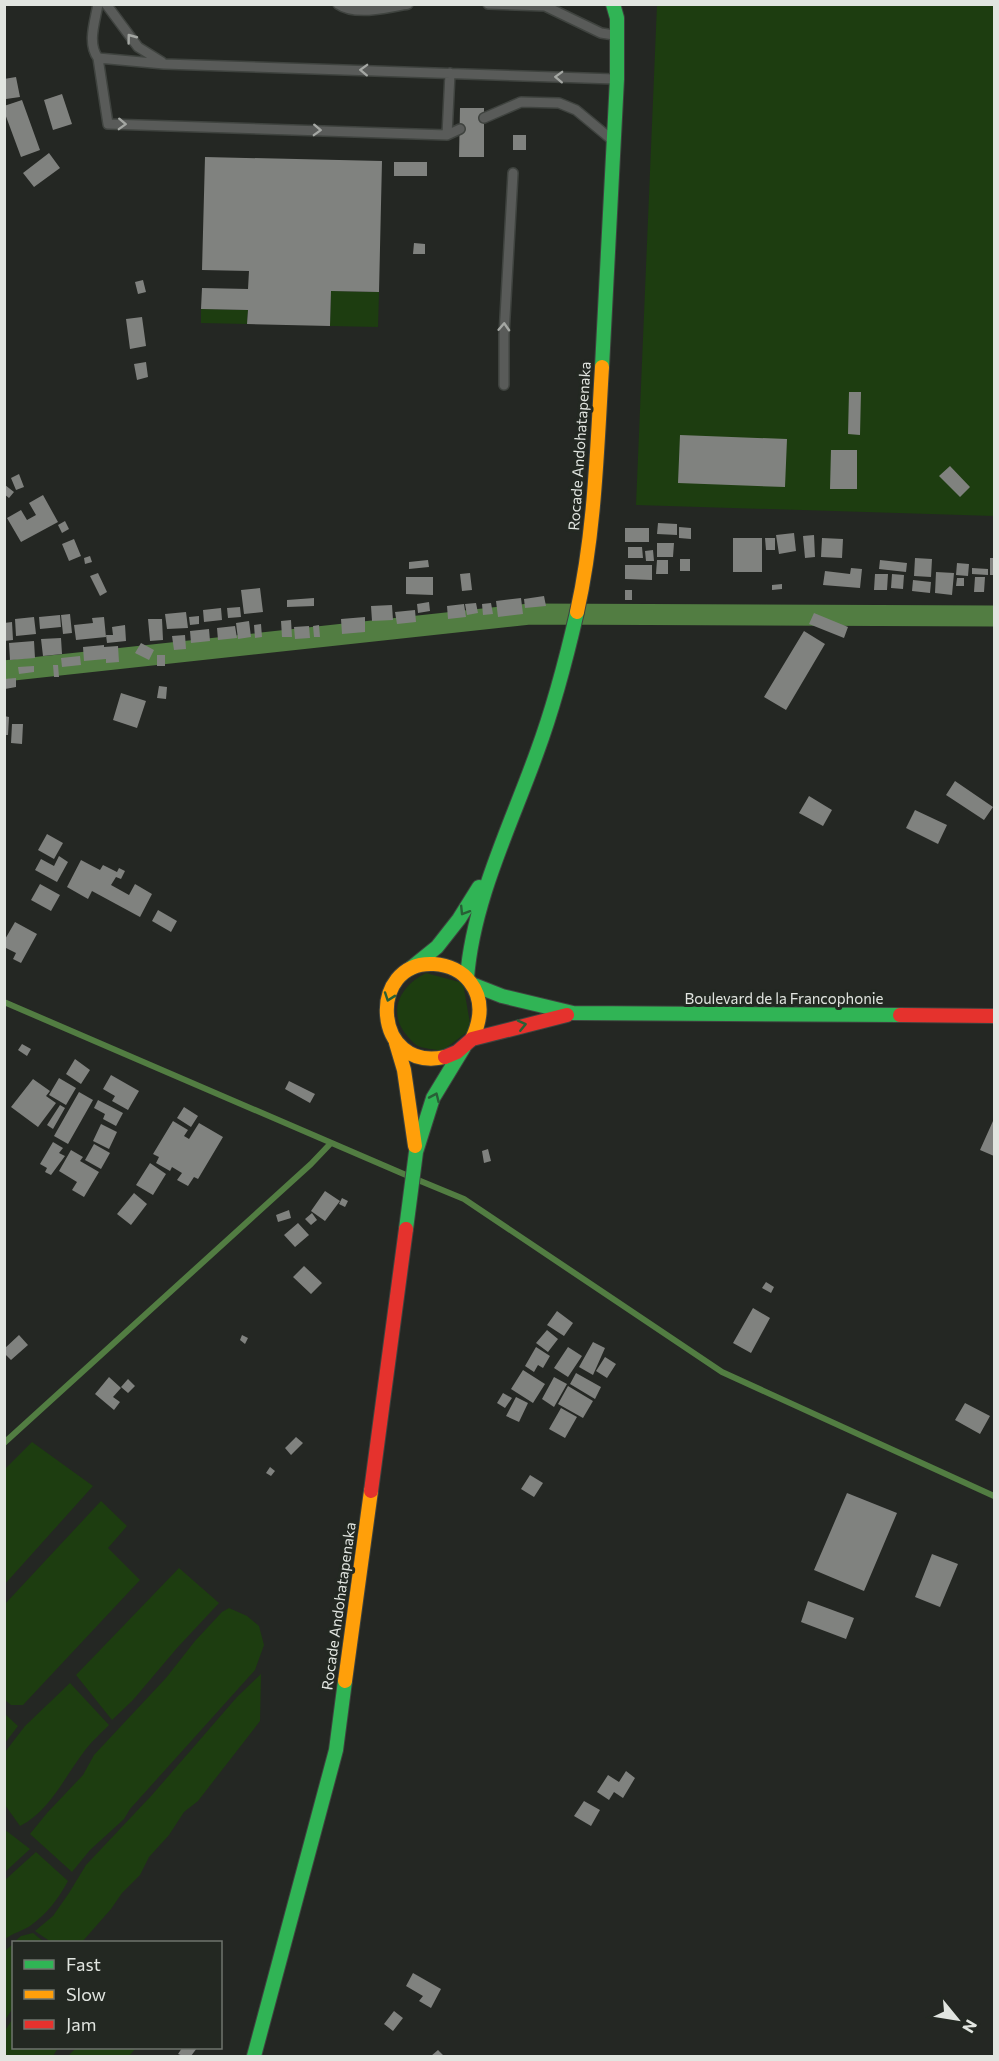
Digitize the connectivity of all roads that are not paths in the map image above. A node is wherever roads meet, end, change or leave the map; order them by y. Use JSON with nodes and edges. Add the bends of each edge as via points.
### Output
{"nodes":[{"id":1,"x":98,"y":4,"type":"edge"},
{"id":2,"x":105,"y":4,"type":"edge"},
{"id":3,"x":338,"y":4,"type":"edge"},
{"id":4,"x":408,"y":4,"type":"edge"},
{"id":5,"x":488,"y":4,"type":"edge"},
{"id":6,"x":613,"y":4,"type":"edge"},
{"id":7,"x":622,"y":4,"type":"edge"},
{"id":8,"x":617,"y":18,"type":"junction"},
{"id":9,"x":617,"y":35,"type":"junction"},
{"id":10,"x":98,"y":58,"type":"junction"},
{"id":11,"x":164,"y":64,"type":"junction"},
{"id":12,"x":450,"y":73,"type":"junction"},
{"id":13,"x":617,"y":79,"type":"junction"},
{"id":14,"x":484,"y":118,"type":"dead end"},
{"id":15,"x":460,"y":129,"type":"dead end"},
{"id":16,"x":447,"y":135,"type":"junction"},
{"id":17,"x":613,"y":141,"type":"junction"},
{"id":18,"x":513,"y":173,"type":"dead end"},
{"id":19,"x":504,"y":385,"type":"dead end"},
{"id":20,"x":495,"y":861,"type":"junction"},
{"id":21,"x":409,"y":970,"type":"junction"},
{"id":22,"x":470,"y":982,"type":"junction"},
{"id":23,"x":573,"y":1013,"type":"junction"},
{"id":24,"x":994,"y":1016,"type":"edge"},
{"id":25,"x":396,"y":1043,"type":"junction"},
{"id":26,"x":468,"y":1043,"type":"junction"},
{"id":27,"x":415,"y":1157,"type":"junction"},
{"id":28,"x":255,"y":2056,"type":"edge"}],
"edges":[{"from":1,"to":10,"type":"lane","via":[[92,43]]},
{"from":11,"to":2,"type":"lane","one_way":true,"via":[[138,47]]},
{"from":3,"to":4,"type":"lane","via":[[344,9],[379,10]]},
{"from":5,"to":9,"type":"lane","via":[[545,6],[601,33]]},
{"from":6,"to":8,"type":"main road"},
{"from":7,"to":8,"type":"main road"},
{"from":8,"to":9,"type":"main road","name":"Rocade Andohatapenaka"},
{"from":9,"to":13,"type":"main road","name":"Rocade Andohatapenaka"},
{"from":10,"to":11,"type":"lane"},
{"from":10,"to":16,"type":"lane","one_way":true,"via":[[108,123]]},
{"from":12,"to":11,"type":"lane","one_way":true},
{"from":13,"to":12,"type":"lane","one_way":true},
{"from":12,"to":16,"type":"lane"},
{"from":13,"to":17,"type":"main road","name":"Rocade Andohatapenaka"},
{"from":14,"to":17,"type":"lane","via":[[521,102],[559,103],[576,110]]},
{"from":15,"to":16,"type":"lane"},
{"from":17,"to":20,"type":"main road","name":"Rocade Andohatapenaka","via":[[597,455],[585,575],[562,677]]},
{"from":19,"to":18,"type":"lane","one_way":true},
{"from":20,"to":21,"type":"main road","one_way":true,"via":[[437,947]]},
{"from":20,"to":22,"type":"main road","via":[[469,953]]},
{"from":21,"to":22,"type":"main road","via":[[439,964],[454,969]]},
{"from":21,"to":25,"type":"main road","one_way":true,"via":[[390,990],[386,1004],[385,1017]]},
{"from":22,"to":23,"type":"main road","via":[[502,996]]},
{"from":22,"to":26,"type":"main road","via":[[480,1004],[480,1020]]},
{"from":23,"to":24,"type":"main road","name":"Boulevard de la Francophonie"},
{"from":26,"to":23,"type":"main road","one_way":true},
{"from":25,"to":26,"type":"main road","via":[[408,1053],[429,1059],[451,1055]]},
{"from":25,"to":27,"type":"main road","via":[[404,1070]]},
{"from":27,"to":26,"type":"main road","one_way":true,"via":[[433,1098]]},
{"from":27,"to":28,"type":"main road","name":"Rocade Andohatapenaka","via":[[336,1750]]}]}
